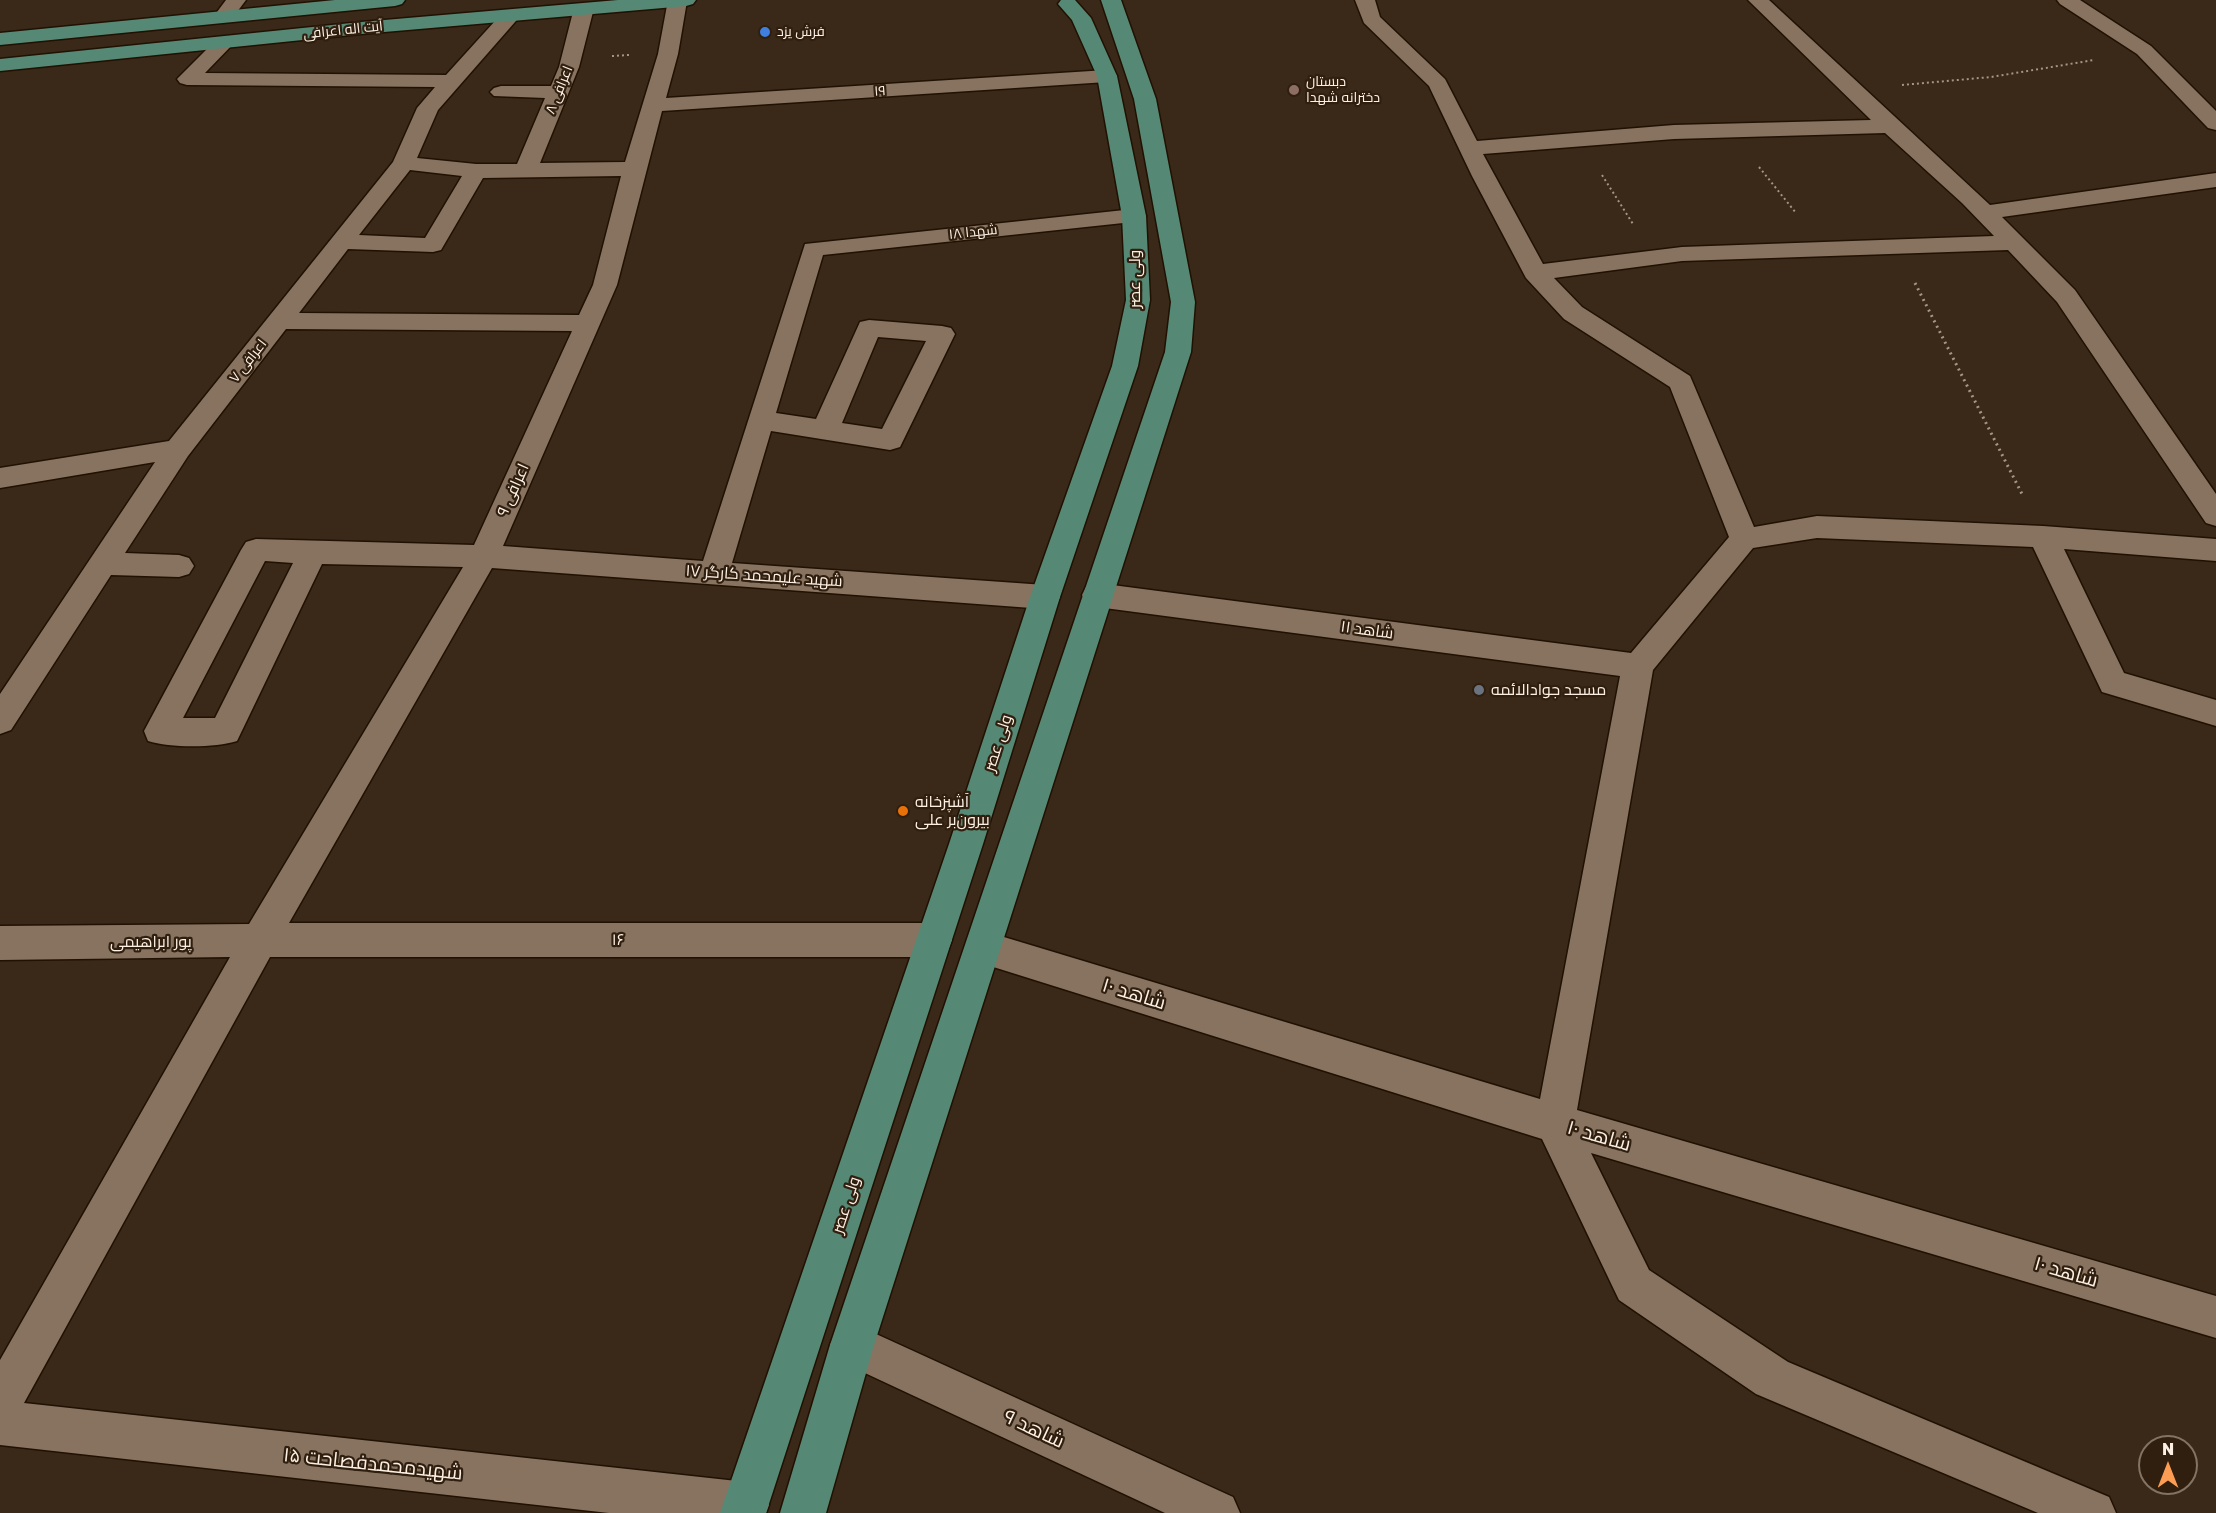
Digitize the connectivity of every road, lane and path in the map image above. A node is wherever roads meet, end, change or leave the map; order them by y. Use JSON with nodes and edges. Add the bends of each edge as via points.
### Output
{"nodes":[{"id":1,"x":236,"y":0,"type":"edge"},
{"id":2,"x":395,"y":0,"type":"edge"},
{"id":3,"x":686,"y":0,"type":"edge"},
{"id":4,"x":1111,"y":0,"type":"edge"},
{"id":5,"x":1365,"y":0,"type":"edge"},
{"id":6,"x":1758,"y":0,"type":"edge"},
{"id":7,"x":2067,"y":0,"type":"edge"},
{"id":8,"x":677,"y":1,"type":"edge"},
{"id":9,"x":1073,"y":2,"type":"edge"},
{"id":10,"x":584,"y":8,"type":"junction"},
{"id":11,"x":512,"y":14,"type":"junction"},
{"id":12,"x":224,"y":16,"type":"junction"},
{"id":13,"x":0,"y":39,"type":"edge"},
{"id":14,"x":225,"y":42,"type":"junction"},
{"id":15,"x":2141,"y":49,"type":"junction"},
{"id":16,"x":668,"y":54,"type":"junction"},
{"id":17,"x":572,"y":57,"type":"junction"},
{"id":18,"x":0,"y":65,"type":"edge"},
{"id":19,"x":1107,"y":76,"type":"junction"},
{"id":20,"x":450,"y":81,"type":"junction"},
{"id":21,"x":1852,"y":90,"type":"junction"},
{"id":22,"x":501,"y":92,"type":"dead end"},
{"id":23,"x":558,"y":92,"type":"junction"},
{"id":24,"x":654,"y":105,"type":"junction"},
{"id":25,"x":2216,"y":123,"type":"edge"},
{"id":26,"x":1890,"y":126,"type":"junction"},
{"id":27,"x":1730,"y":130,"type":"junction"},
{"id":28,"x":1580,"y":139,"type":"junction"},
{"id":29,"x":1470,"y":148,"type":"junction"},
{"id":30,"x":404,"y":163,"type":"junction"},
{"id":31,"x":634,"y":169,"type":"junction"},
{"id":32,"x":526,"y":170,"type":"junction"},
{"id":33,"x":476,"y":171,"type":"junction"},
{"id":34,"x":2216,"y":180,"type":"edge"},
{"id":35,"x":1984,"y":213,"type":"junction"},
{"id":36,"x":1134,"y":216,"type":"junction"},
{"id":37,"x":341,"y":242,"type":"junction"},
{"id":38,"x":2014,"y":243,"type":"junction"},
{"id":39,"x":1898,"y":248,"type":"junction"},
{"id":40,"x":1827,"y":250,"type":"junction"},
{"id":41,"x":1655,"y":258,"type":"junction"},
{"id":42,"x":1535,"y":273,"type":"junction"},
{"id":43,"x":279,"y":321,"type":"junction"},
{"id":44,"x":588,"y":323,"type":"junction"},
{"id":45,"x":761,"y":420,"type":"junction"},
{"id":46,"x":825,"y":430,"type":"junction"},
{"id":47,"x":178,"y":449,"type":"junction"},
{"id":48,"x":0,"y":478,"type":"edge"},
{"id":49,"x":2216,"y":516,"type":"edge"},
{"id":50,"x":2043,"y":537,"type":"junction"},
{"id":51,"x":1744,"y":539,"type":"junction"},
{"id":52,"x":2216,"y":550,"type":"edge"},
{"id":53,"x":313,"y":553,"type":"junction"},
{"id":54,"x":484,"y":555,"type":"junction"},
{"id":55,"x":102,"y":564,"type":"junction"},
{"id":56,"x":178,"y":566,"type":"dead end"},
{"id":57,"x":714,"y":572,"type":"junction"},
{"id":58,"x":1097,"y":595,"type":"junction"},
{"id":59,"x":1044,"y":597,"type":"junction"},
{"id":60,"x":1638,"y":666,"type":"junction"},
{"id":61,"x":2216,"y":713,"type":"edge"},
{"id":62,"x":0,"y":721,"type":"edge"},
{"id":63,"x":302,"y":940,"type":"joint"},
{"id":64,"x":934,"y":940,"type":"junction"},
{"id":65,"x":259,"y":941,"type":"junction"},
{"id":66,"x":0,"y":943,"type":"edge"},
{"id":67,"x":984,"y":948,"type":"junction"},
{"id":68,"x":1555,"y":1122,"type":"junction"},
{"id":69,"x":2216,"y":1317,"type":"edge"},
{"id":70,"x":852,"y":1345,"type":"junction"},
{"id":71,"x":0,"y":1403,"type":"edge"},
{"id":72,"x":0,"y":1423,"type":"edge"},
{"id":73,"x":745,"y":1509,"type":"edge"},
{"id":74,"x":803,"y":1513,"type":"edge"},
{"id":75,"x":1216,"y":1513,"type":"edge"},
{"id":76,"x":2093,"y":1513,"type":"edge"}],
"edges":[{"from":1,"to":12,"type":"street"},
{"from":2,"to":12,"type":"main road","name":"آیت اله اعرافی"},
{"from":3,"to":8,"type":"main road","name":"آیت اله اعرافی"},
{"from":4,"to":58,"type":"main road","via":[[1144,99],[1184,302],[1178,352]]},
{"from":5,"to":29,"type":"street","via":[[1371,19],[1438,83]]},
{"from":6,"to":21,"type":"street"},
{"from":7,"to":15,"type":"street"},
{"from":8,"to":10,"type":"main road","name":"آیت اله اعرافی"},
{"from":8,"to":16,"type":"street","name":"اعرافی ۹"},
{"from":9,"to":19,"type":"main road","name":"ولی عصر"},
{"from":10,"to":11,"type":"main road","name":"آیت اله اعرافی"},
{"from":10,"to":17,"type":"street","name":"اعرافی ۸"},
{"from":11,"to":14,"type":"main road","name":"آیت اله اعرافی"},
{"from":11,"to":20,"type":"street","name":"اعرافی ۷"},
{"from":12,"to":13,"type":"main road","name":"آیت اله اعرافی"},
{"from":14,"to":18,"type":"main road","name":"آیت اله اعرافی"},
{"from":14,"to":20,"type":"street","via":[[188,78]]},
{"from":15,"to":21,"type":"path","via":[[2071,66]]},
{"from":15,"to":25,"type":"street"},
{"from":16,"to":17,"type":"path"},
{"from":16,"to":24,"type":"street","name":"اعرافی ۹"},
{"from":17,"to":23,"type":"street","name":"اعرافی ۸"},
{"from":19,"to":24,"type":"street","name":"۱۹"},
{"from":19,"to":36,"type":"main road","name":"ولی عصر"},
{"from":20,"to":30,"type":"street","name":"اعرافی ۷","via":[[428,108]]},
{"from":21,"to":26,"type":"street"},
{"from":22,"to":23,"type":"street"},
{"from":23,"to":32,"type":"street","name":"اعرافی ۸"},
{"from":24,"to":31,"type":"street","name":"اعرافی ۹"},
{"from":26,"to":27,"type":"street"},
{"from":26,"to":35,"type":"street"},
{"from":27,"to":28,"type":"street"},
{"from":27,"to":40,"type":"path"},
{"from":28,"to":29,"type":"street"},
{"from":28,"to":41,"type":"path"},
{"from":29,"to":42,"type":"street"},
{"from":30,"to":33,"type":"street"},
{"from":30,"to":37,"type":"street","name":"اعرافی ۷"},
{"from":31,"to":32,"type":"street"},
{"from":31,"to":44,"type":"street","name":"اعرافی ۹","via":[[605,285]]},
{"from":32,"to":33,"type":"street"},
{"from":33,"to":37,"type":"street","via":[[433,245]]},
{"from":34,"to":35,"type":"street"},
{"from":35,"to":38,"type":"street"},
{"from":36,"to":45,"type":"street","name":"شهدا ۱۸","via":[[813,249]]},
{"from":36,"to":59,"type":"main road","name":"ولی عصر","via":[[1138,300],[1125,366]]},
{"from":37,"to":43,"type":"street","name":"اعرافی ۷"},
{"from":38,"to":39,"type":"street"},
{"from":38,"to":49,"type":"street","via":[[2066,296]]},
{"from":39,"to":40,"type":"street"},
{"from":39,"to":50,"type":"path"},
{"from":40,"to":41,"type":"street"},
{"from":41,"to":42,"type":"street"},
{"from":42,"to":51,"type":"street","via":[[1574,313],[1681,382]]},
{"from":43,"to":44,"type":"street"},
{"from":43,"to":47,"type":"street","name":"اعرافی ۷"},
{"from":44,"to":54,"type":"street","name":"اعرافی ۹"},
{"from":45,"to":46,"type":"street"},
{"from":45,"to":57,"type":"street"},
{"from":46,"to":46,"type":"street","via":[[890,440],[942,334],[869,328]]},
{"from":47,"to":48,"type":"street"},
{"from":47,"to":55,"type":"street","name":"اعرافی ۷"},
{"from":50,"to":51,"type":"street","via":[[1817,527]]},
{"from":50,"to":52,"type":"street"},
{"from":50,"to":61,"type":"street","via":[[2113,683]]},
{"from":51,"to":60,"type":"street"},
{"from":53,"to":53,"type":"street","name":"شهید علیمحمد کارگر ۱۷","via":[[225,731],[160,731],[256,550]]},
{"from":53,"to":54,"type":"street","name":"شهید علیمحمد کارگر ۱۷"},
{"from":54,"to":57,"type":"street","name":"شهید علیمحمد کارگر ۱۷"},
{"from":54,"to":65,"type":"street","name":"اعرافی ۹"},
{"from":55,"to":56,"type":"street"},
{"from":55,"to":62,"type":"street","name":"اعرافی ۷"},
{"from":57,"to":59,"type":"street","name":"شهید علیمحمد کارگر ۱۷"},
{"from":58,"to":60,"type":"street","name":"شاهد ۱۱"},
{"from":58,"to":67,"type":"main road"},
{"from":59,"to":64,"type":"main road","name":"ولی عصر"},
{"from":60,"to":68,"type":"street"},
{"from":63,"to":64,"type":"street","name":"۱۶"},
{"from":63,"to":65,"type":"street","name":"پور ابراهیمی"},
{"from":64,"to":73,"type":"main road","name":"ولی عصر"},
{"from":65,"to":66,"type":"street","name":"پور ابراهیمی"},
{"from":65,"to":71,"type":"street","name":"اعرافی ۹"},
{"from":67,"to":68,"type":"street","name":"شاهد ۱۰"},
{"from":67,"to":70,"type":"main road"},
{"from":68,"to":69,"type":"street","name":"شاهد ۱۰"},
{"from":68,"to":76,"type":"street","via":[[1634,1285],[1772,1378]]},
{"from":70,"to":74,"type":"main road"},
{"from":70,"to":75,"type":"street","name":"شاهد ۹"},
{"from":72,"to":73,"type":"street","name":"شهیدمحمدفصاحت ۱۵"}]}
